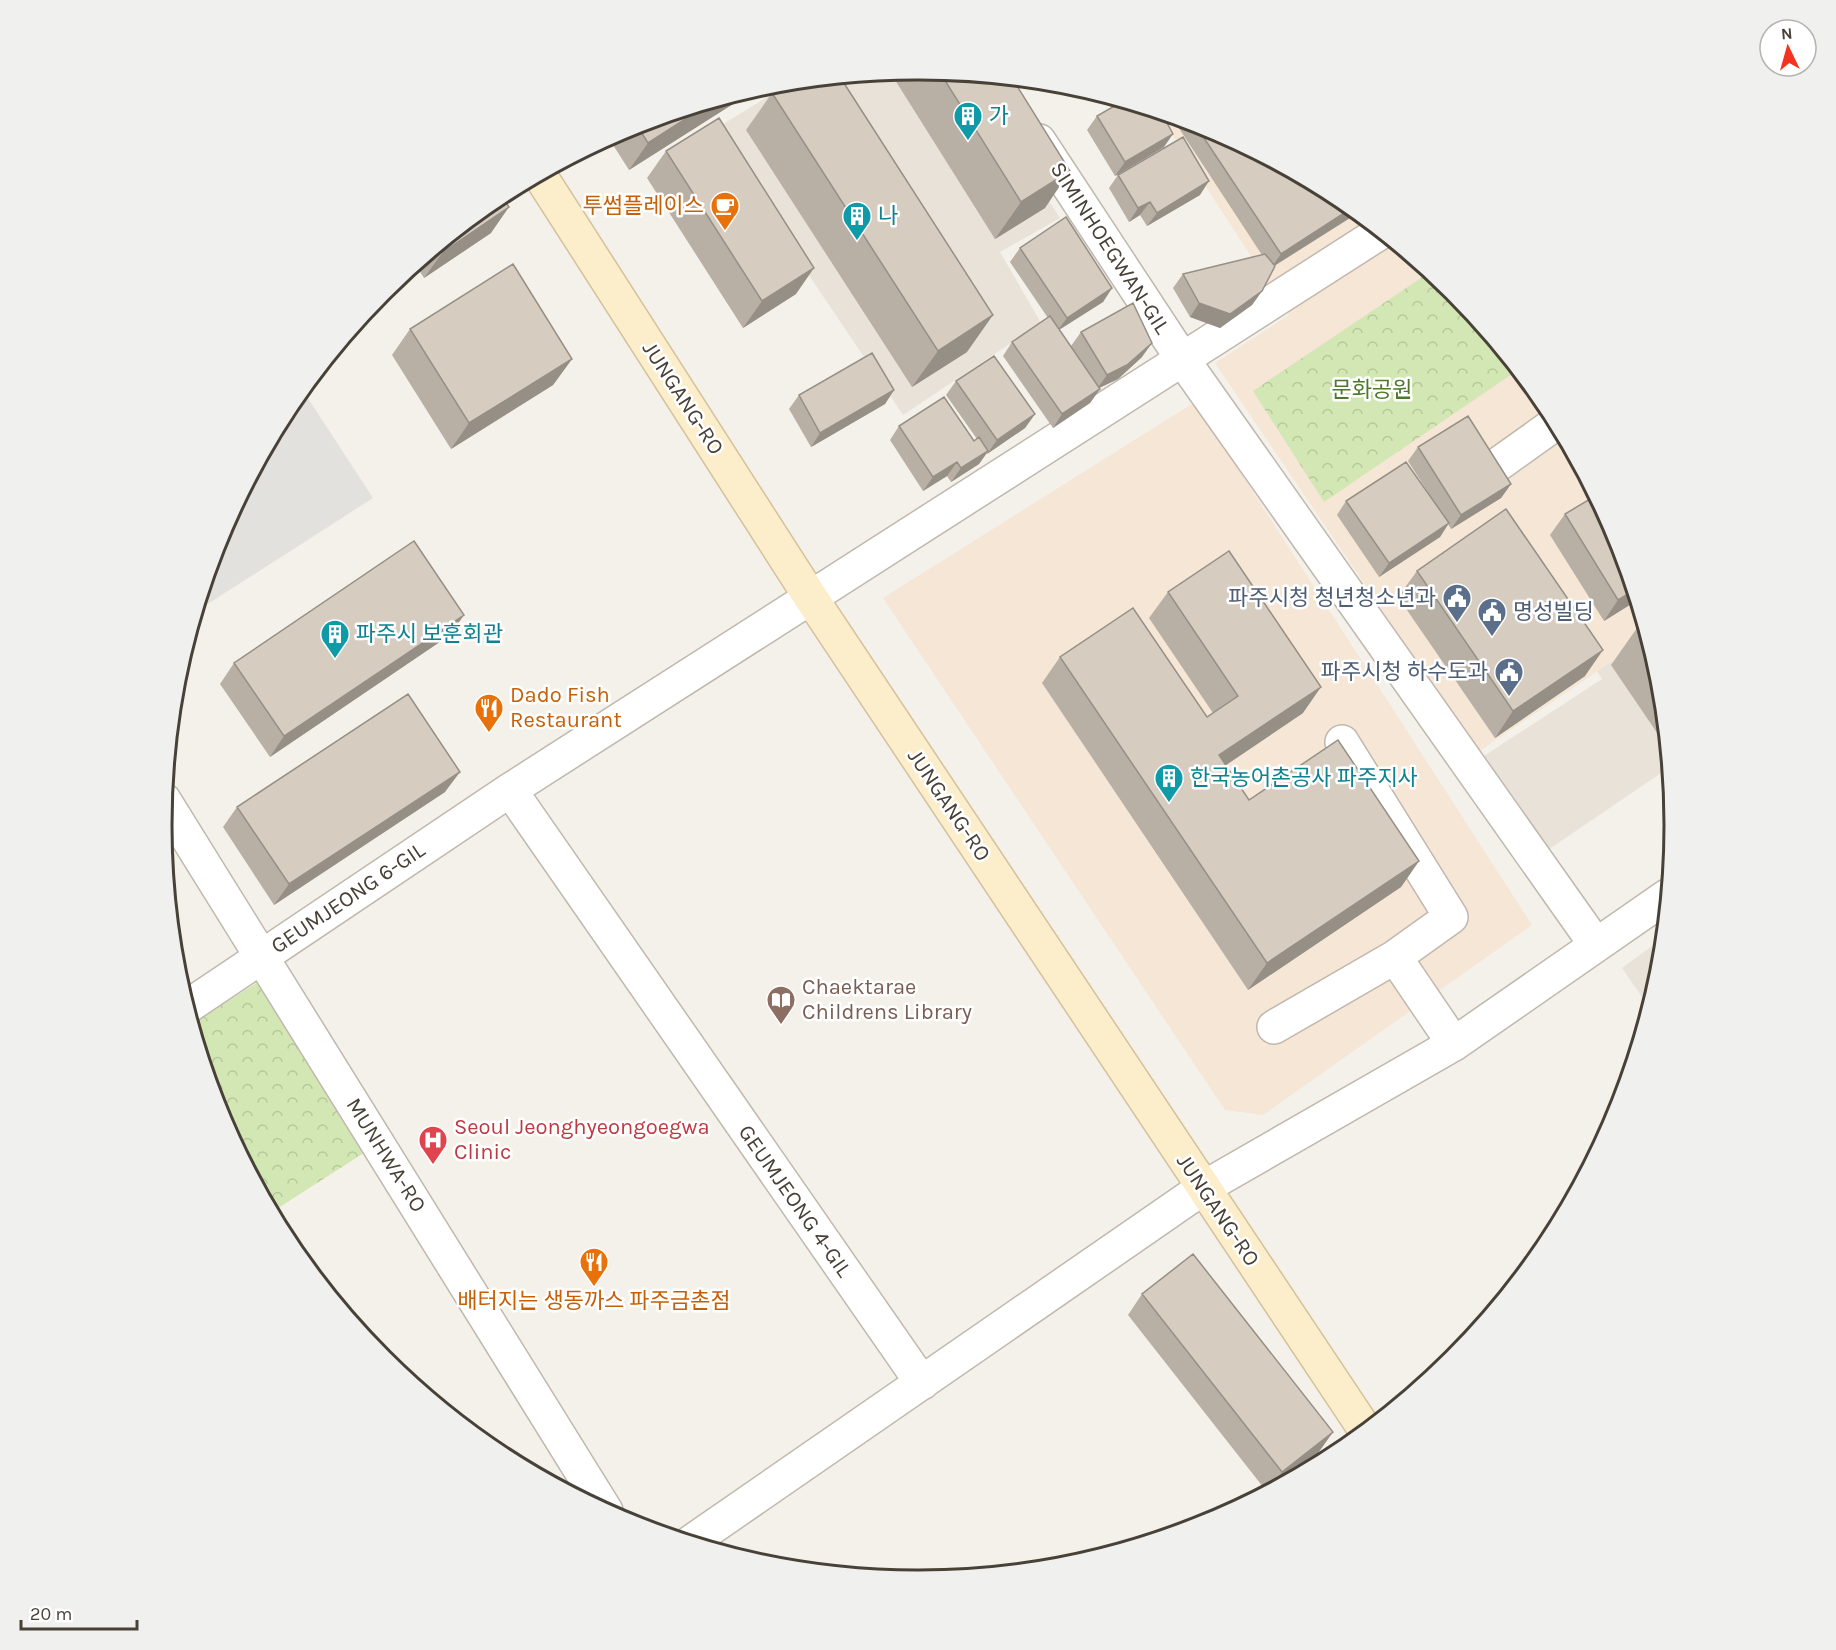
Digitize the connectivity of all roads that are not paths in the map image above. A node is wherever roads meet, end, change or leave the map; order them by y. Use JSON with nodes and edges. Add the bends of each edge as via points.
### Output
{"nodes":[{"id":1,"x":1023,"y":116,"type":"edge"},
{"id":2,"x":543,"y":180,"type":"edge"},
{"id":3,"x":1375,"y":236,"type":"edge"},
{"id":4,"x":1183,"y":360,"type":"junction"},
{"id":5,"x":1549,"y":428,"type":"edge"},
{"id":6,"x":1500,"y":464,"type":"edge"},
{"id":7,"x":811,"y":598,"type":"junction"},
{"id":8,"x":1342,"y":742,"type":"edge"},
{"id":9,"x":510,"y":790,"type":"junction"},
{"id":10,"x":173,"y":812,"type":"edge"},
{"id":11,"x":1659,"y":901,"type":"edge"},
{"id":12,"x":1596,"y":945,"type":"junction"},
{"id":13,"x":262,"y":956,"type":"junction"},
{"id":14,"x":1395,"y":957,"type":"junction"},
{"id":15,"x":194,"y":1002,"type":"edge"},
{"id":16,"x":1274,"y":1027,"type":"dead end"},
{"id":17,"x":1454,"y":1044,"type":"junction"},
{"id":18,"x":1203,"y":1188,"type":"junction"},
{"id":19,"x":922,"y":1383,"type":"junction"},
{"id":20,"x":1361,"y":1424,"type":"edge"},
{"id":21,"x":598,"y":1499,"type":"edge"},
{"id":22,"x":698,"y":1537,"type":"edge"}],
"edges":[{"from":1,"to":4,"type":"street","name":"SIMINHOEGWAN-GIL"},
{"from":2,"to":7,"type":"main road","name":"JUNGANG-RO"},
{"from":3,"to":4,"type":"street","name":"GEUMJEONG 6-GIL"},
{"from":4,"to":7,"type":"street","name":"GEUMJEONG 6-GIL"},
{"from":4,"to":12,"type":"street","name":"SIMINHOEGWAN-GIL"},
{"from":5,"to":6,"type":"street"},
{"from":7,"to":9,"type":"street","name":"GEUMJEONG 6-GIL"},
{"from":7,"to":18,"type":"main road","name":"JUNGANG-RO"},
{"from":8,"to":14,"type":"street","via":[[1451,917]]},
{"from":9,"to":13,"type":"street","name":"GEUMJEONG 6-GIL"},
{"from":9,"to":19,"type":"street","name":"GEUMJEONG 4-GIL"},
{"from":10,"to":13,"type":"street","name":"MUNHWA-RO"},
{"from":11,"to":12,"type":"street"},
{"from":12,"to":17,"type":"street"},
{"from":13,"to":15,"type":"street","name":"GEUMJEONG 6-GIL"},
{"from":13,"to":21,"type":"street","name":"MUNHWA-RO"},
{"from":14,"to":16,"type":"street"},
{"from":14,"to":17,"type":"street"},
{"from":17,"to":18,"type":"street"},
{"from":18,"to":19,"type":"street"},
{"from":18,"to":20,"type":"main road","name":"JUNGANG-RO"},
{"from":19,"to":22,"type":"street"}]}
